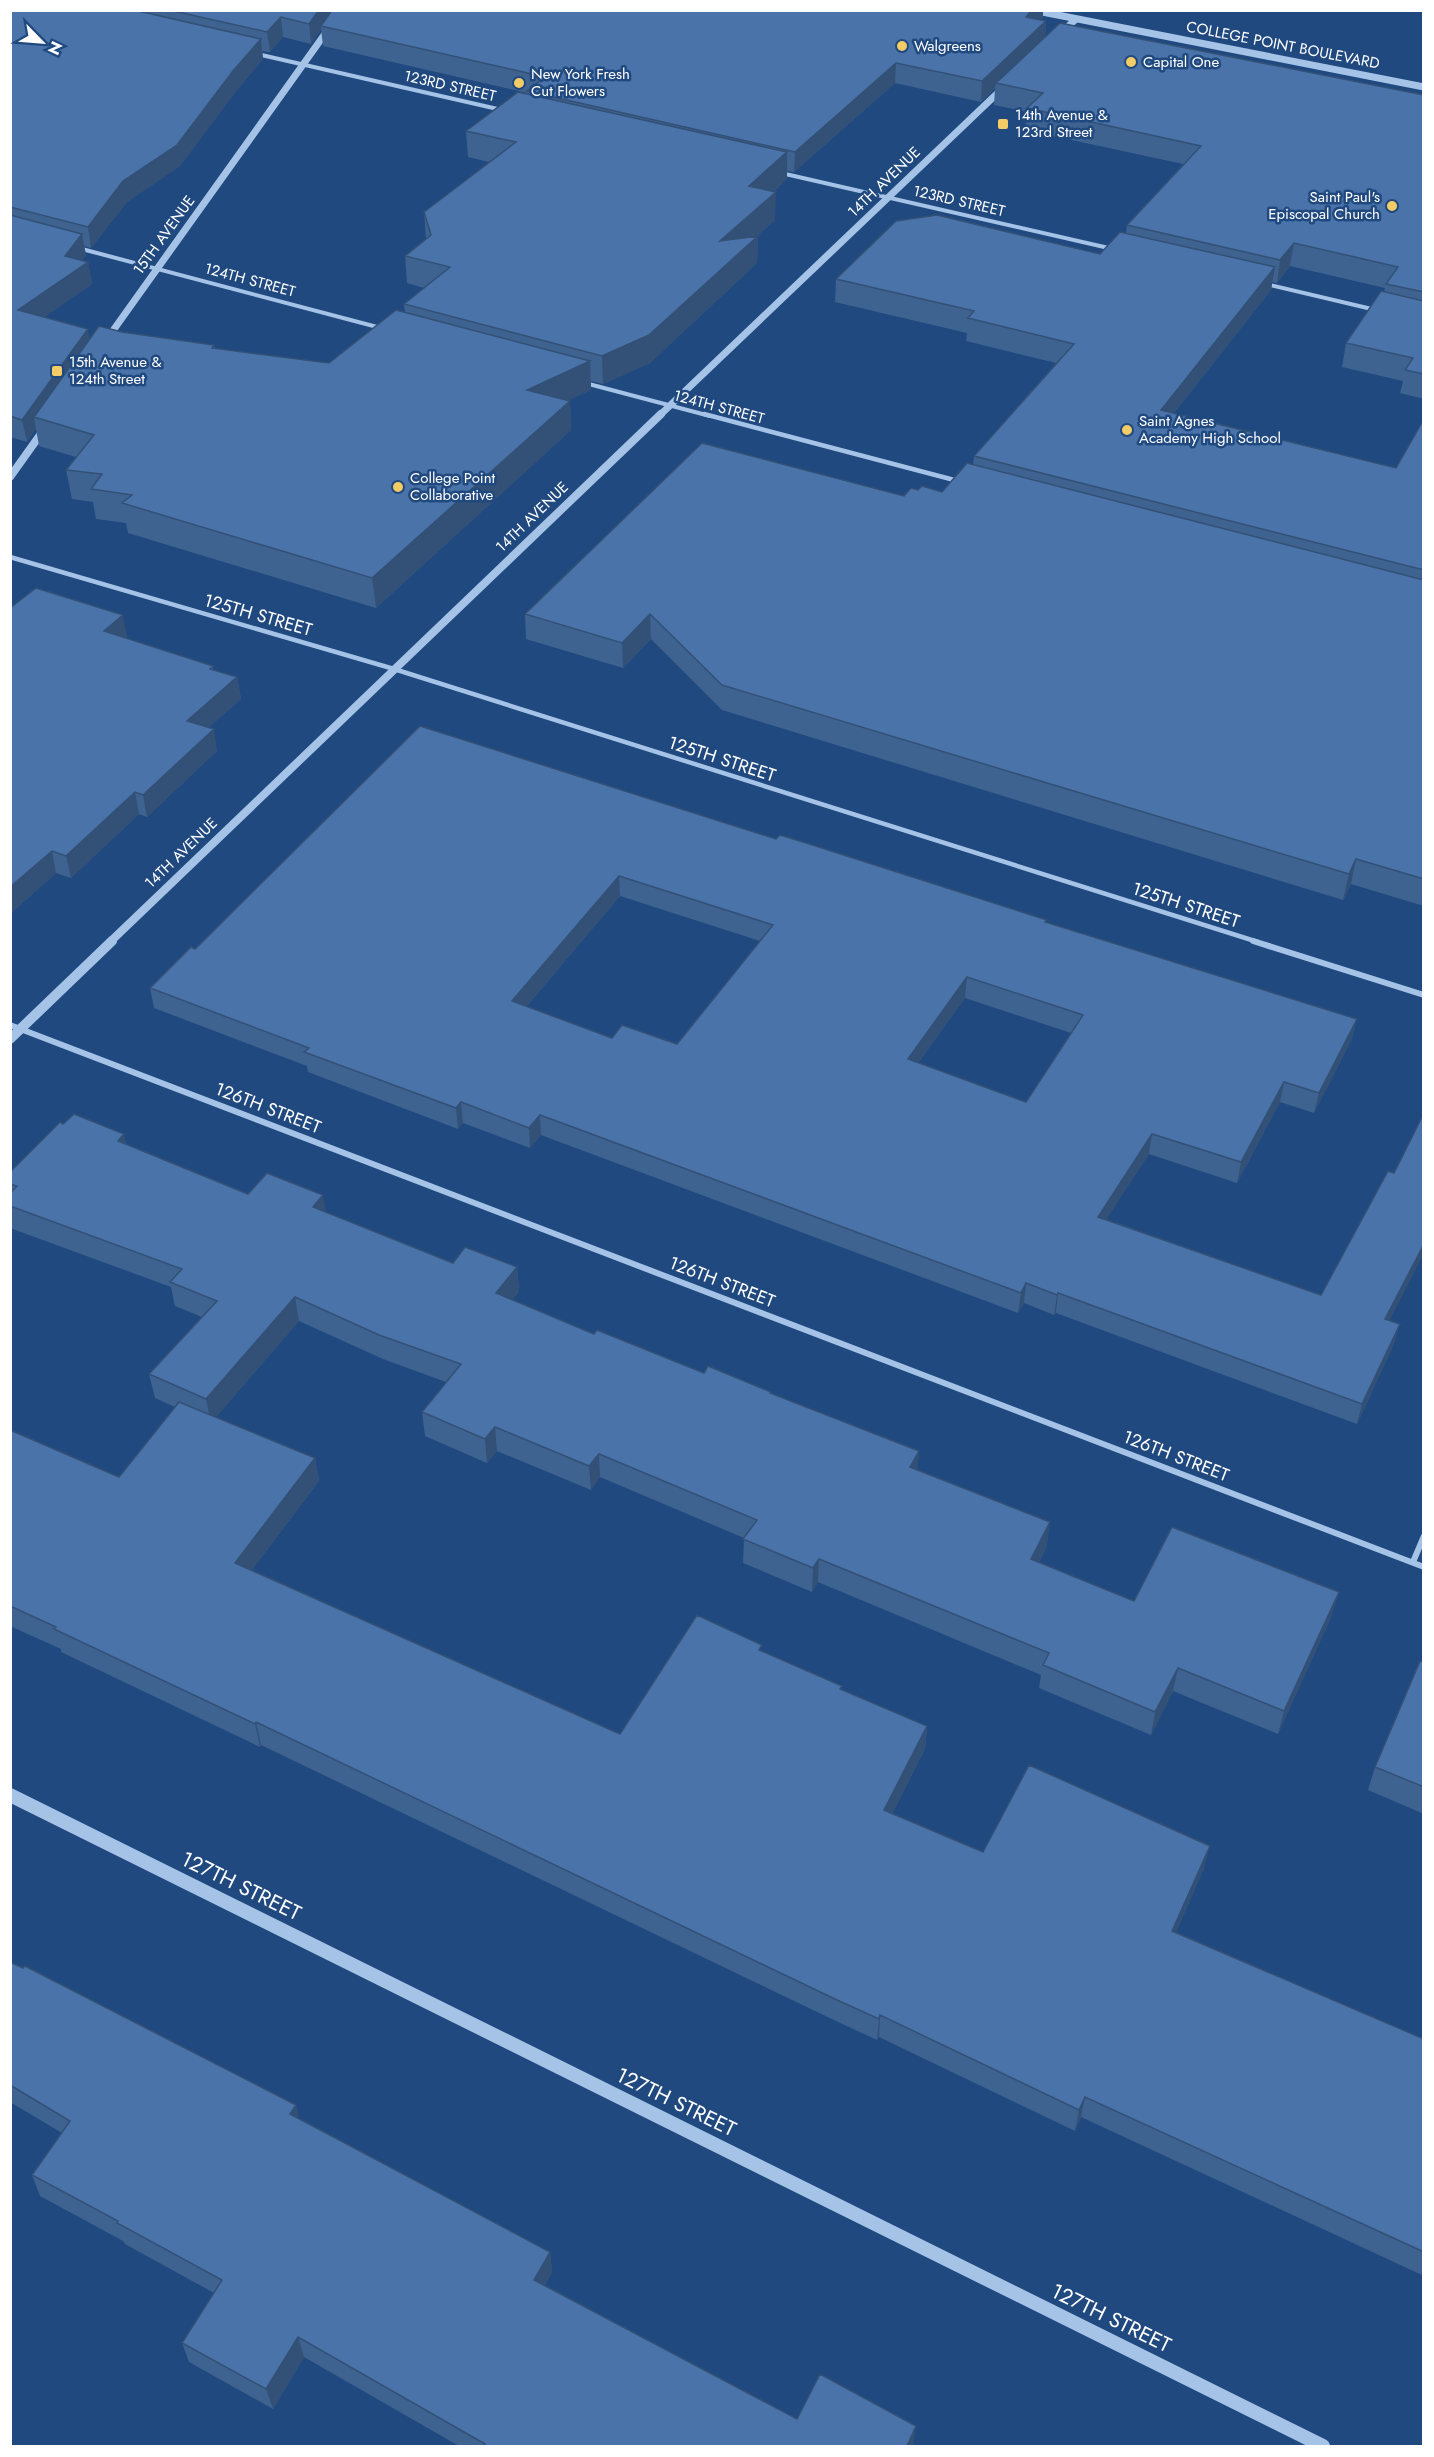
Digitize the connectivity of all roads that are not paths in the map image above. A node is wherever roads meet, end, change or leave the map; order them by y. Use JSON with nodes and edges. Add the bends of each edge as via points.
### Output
{"nodes":[{"id":1,"x":342,"y":10,"type":"edge"},
{"id":2,"x":1032,"y":10,"type":"edge"},
{"id":3,"x":1076,"y":19,"type":"junction"},
{"id":4,"x":1051,"y":42,"type":"edge"},
{"id":5,"x":256,"y":54,"type":"edge"},
{"id":6,"x":303,"y":65,"type":"junction"},
{"id":7,"x":1009,"y":82,"type":"edge"},
{"id":8,"x":1424,"y":87,"type":"edge"},
{"id":9,"x":513,"y":112,"type":"edge"},
{"id":10,"x":779,"y":173,"type":"edge"},
{"id":11,"x":889,"y":198,"type":"junction"},
{"id":12,"x":67,"y":245,"type":"edge"},
{"id":13,"x":1121,"y":251,"type":"edge"},
{"id":14,"x":157,"y":268,"type":"junction"},
{"id":15,"x":1261,"y":283,"type":"edge"},
{"id":16,"x":1377,"y":310,"type":"edge"},
{"id":17,"x":386,"y":330,"type":"edge"},
{"id":18,"x":102,"y":346,"type":"edge"},
{"id":19,"x":582,"y":382,"type":"edge"},
{"id":20,"x":669,"y":406,"type":"junction"},
{"id":21,"x":50,"y":421,"type":"edge"},
{"id":22,"x":10,"y":477,"type":"edge"},
{"id":23,"x":962,"y":482,"type":"edge"},
{"id":24,"x":10,"y":557,"type":"edge"},
{"id":25,"x":394,"y":669,"type":"junction"},
{"id":26,"x":1424,"y":994,"type":"edge"},
{"id":27,"x":15,"y":1027,"type":"edge"},
{"id":28,"x":10,"y":1039,"type":"edge"},
{"id":29,"x":1424,"y":1536,"type":"edge"},
{"id":30,"x":1413,"y":1562,"type":"junction"},
{"id":31,"x":1424,"y":1567,"type":"edge"},
{"id":32,"x":10,"y":1795,"type":"edge"},
{"id":33,"x":1323,"y":2446,"type":"edge"}],
"edges":[{"from":1,"to":6,"type":"street","name":"15TH AVENUE"},
{"from":2,"to":3,"type":"street","name":"COLLEGE POINT BOULEVARD"},
{"from":3,"to":4,"type":"street"},
{"from":3,"to":8,"type":"street","name":"COLLEGE POINT BOULEVARD"},
{"from":5,"to":6,"type":"street","name":"123RD STREET"},
{"from":6,"to":9,"type":"street","name":"123RD STREET"},
{"from":6,"to":14,"type":"street","name":"15TH AVENUE"},
{"from":7,"to":11,"type":"street","name":"14TH AVENUE"},
{"from":10,"to":11,"type":"street","name":"123RD STREET"},
{"from":11,"to":13,"type":"street","name":"123RD STREET"},
{"from":11,"to":20,"type":"street","name":"14TH AVENUE"},
{"from":12,"to":14,"type":"street","name":"124TH STREET"},
{"from":14,"to":17,"type":"street","name":"124TH STREET"},
{"from":14,"to":18,"type":"street","name":"15TH AVENUE"},
{"from":15,"to":16,"type":"street"},
{"from":19,"to":20,"type":"street","name":"124TH STREET"},
{"from":20,"to":23,"type":"street","name":"124TH STREET"},
{"from":20,"to":25,"type":"street","name":"14TH AVENUE"},
{"from":21,"to":22,"type":"street"},
{"from":24,"to":25,"type":"street","name":"125TH STREET"},
{"from":25,"to":26,"type":"street","name":"125TH STREET"},
{"from":25,"to":27,"type":"street","name":"14TH AVENUE"},
{"from":27,"to":28,"type":"street","name":"14TH AVENUE"},
{"from":27,"to":30,"type":"street","name":"126TH STREET"},
{"from":29,"to":30,"type":"street"},
{"from":30,"to":31,"type":"street","name":"126TH STREET"},
{"from":32,"to":33,"type":"street","name":"127TH STREET"}]}
